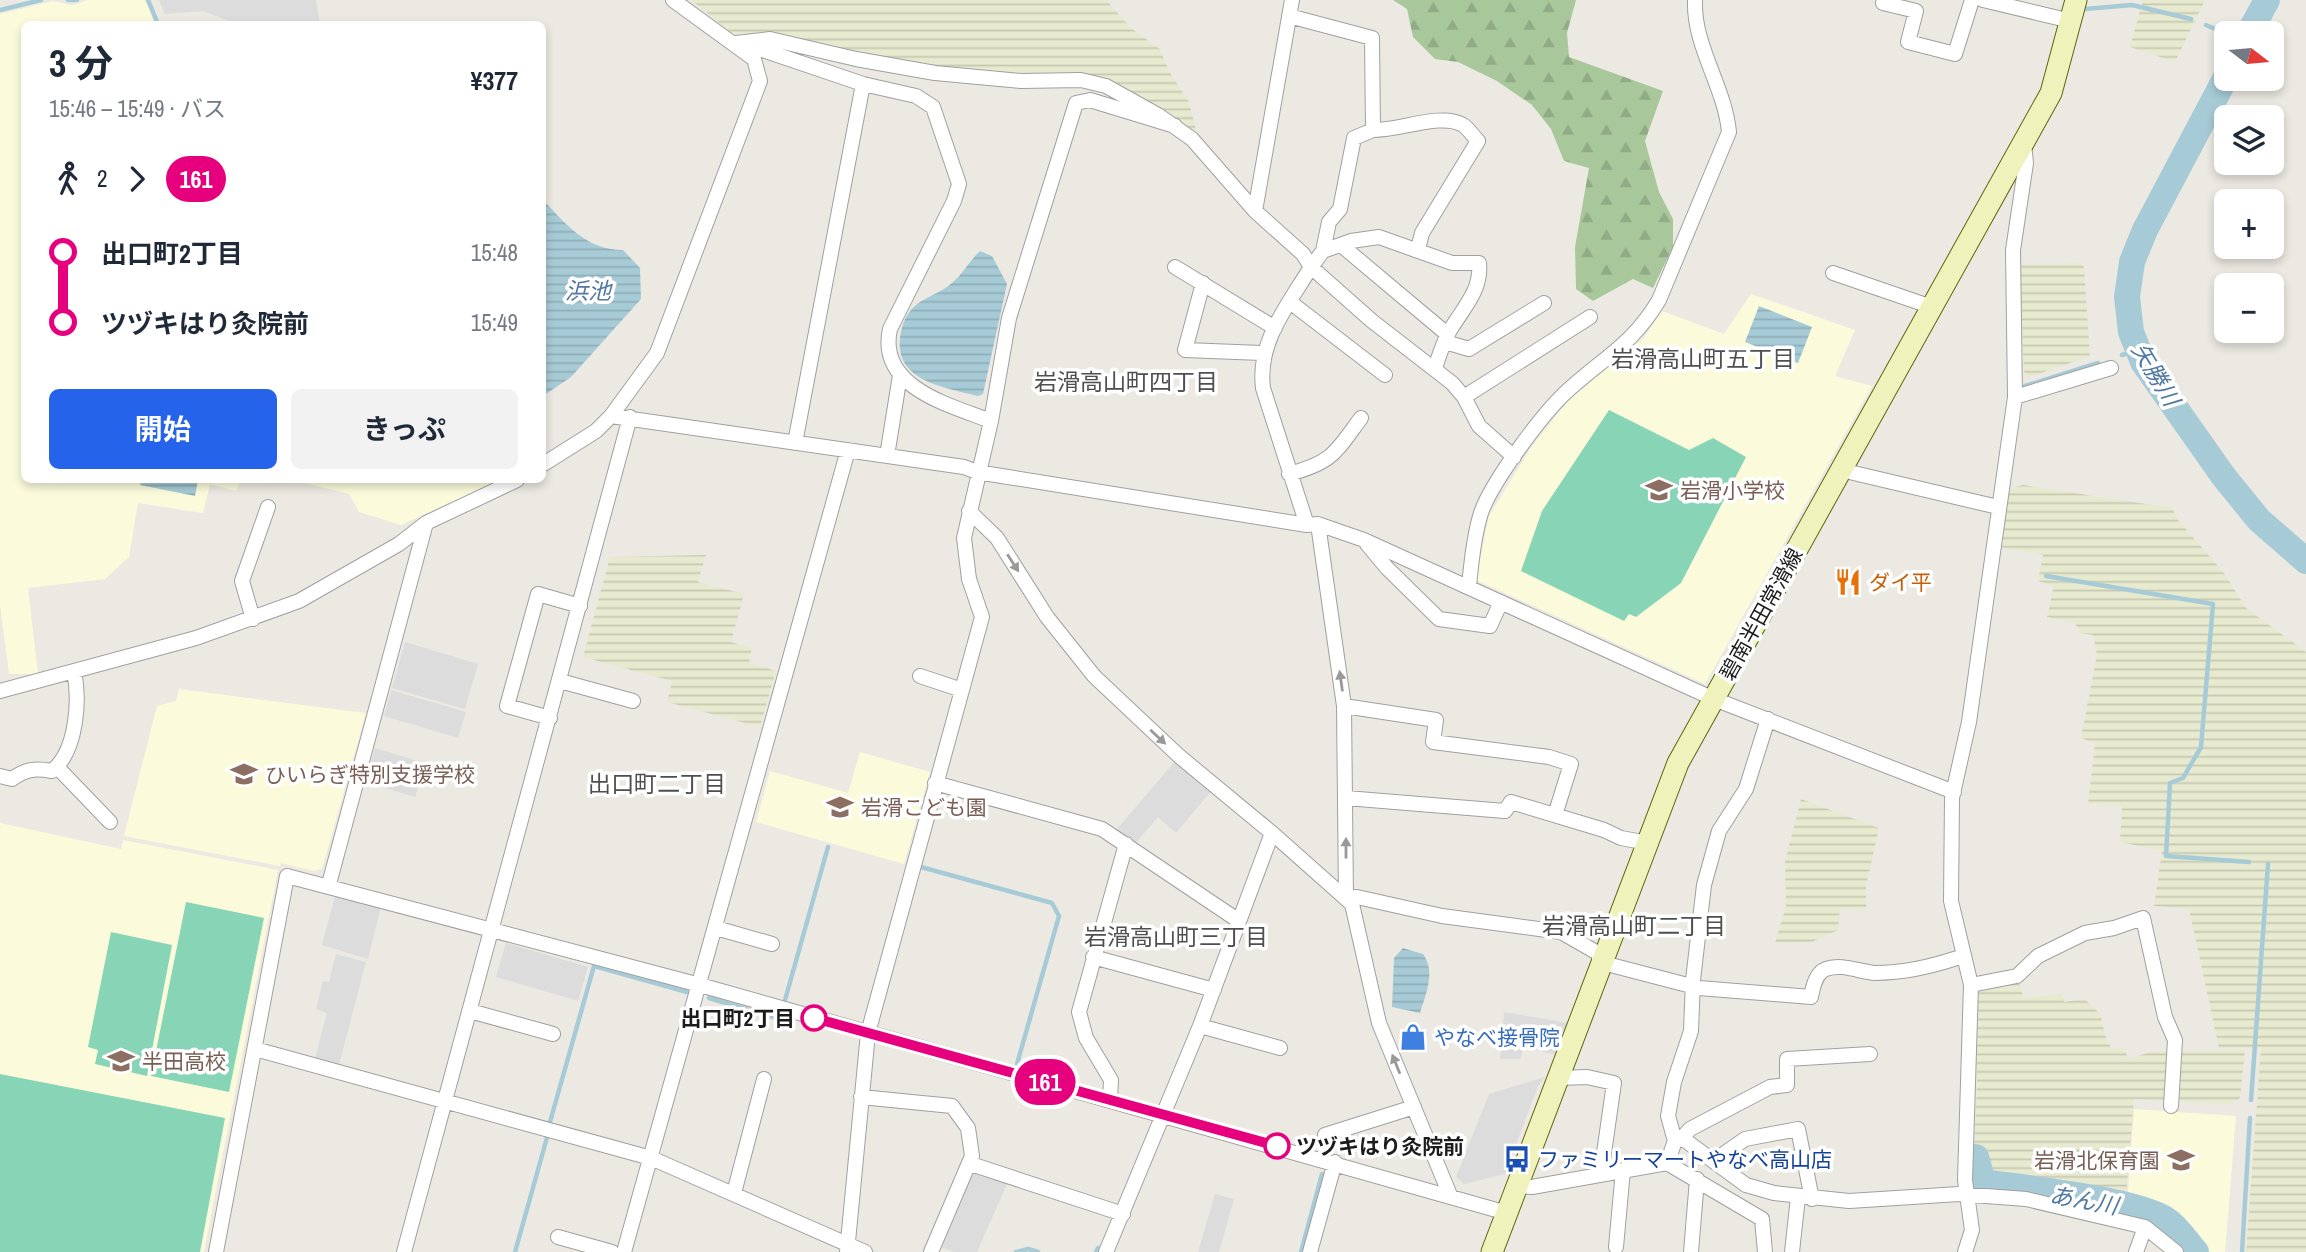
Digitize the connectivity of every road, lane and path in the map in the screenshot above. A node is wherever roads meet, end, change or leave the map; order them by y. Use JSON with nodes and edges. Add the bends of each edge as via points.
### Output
{"nodes":[{"id":1,"x":673,"y":0,"type":"edge"},
{"id":2,"x":1292,"y":0,"type":"edge"},
{"id":3,"x":1695,"y":0,"type":"edge"},
{"id":4,"x":1884,"y":0,"type":"edge"},
{"id":5,"x":1972,"y":0,"type":"edge"},
{"id":6,"x":1983,"y":0,"type":"edge"},
{"id":7,"x":2073,"y":10,"type":"edge"},
{"id":8,"x":1289,"y":16,"type":"junction"},
{"id":9,"x":740,"y":43,"type":"junction"},
{"id":10,"x":863,"y":84,"type":"junction"},
{"id":11,"x":1175,"y":126,"type":"junction"},
{"id":12,"x":1373,"y":130,"type":"junction"},
{"id":13,"x":2024,"y":142,"type":"junction"},
{"id":14,"x":1255,"y":211,"type":"junction"},
{"id":15,"x":1341,"y":244,"type":"junction"},
{"id":16,"x":1418,"y":249,"type":"junction"},
{"id":17,"x":1323,"y":251,"type":"junction"},
{"id":18,"x":1175,"y":267,"type":"dead end"},
{"id":19,"x":1311,"y":267,"type":"junction"},
{"id":20,"x":1833,"y":274,"type":"dead end"},
{"id":21,"x":1203,"y":283,"type":"junction"},
{"id":22,"x":1290,"y":302,"type":"junction"},
{"id":23,"x":1544,"y":303,"type":"dead end"},
{"id":24,"x":1932,"y":307,"type":"junction"},
{"id":25,"x":1590,"y":317,"type":"dead end"},
{"id":26,"x":1275,"y":328,"type":"junction"},
{"id":27,"x":1446,"y":338,"type":"junction"},
{"id":28,"x":1262,"y":353,"type":"junction"},
{"id":29,"x":1435,"y":368,"type":"junction"},
{"id":30,"x":2111,"y":368,"type":"dead end"},
{"id":31,"x":1385,"y":374,"type":"dead end"},
{"id":32,"x":900,"y":375,"type":"junction"},
{"id":33,"x":1464,"y":397,"type":"junction"},
{"id":34,"x":2015,"y":397,"type":"junction"},
{"id":35,"x":611,"y":416,"type":"junction"},
{"id":36,"x":630,"y":417,"type":"junction"},
{"id":37,"x":1361,"y":418,"type":"dead end"},
{"id":38,"x":991,"y":421,"type":"junction"},
{"id":39,"x":794,"y":443,"type":"junction"},
{"id":40,"x":848,"y":450,"type":"junction"},
{"id":41,"x":887,"y":456,"type":"junction"},
{"id":42,"x":1514,"y":457,"type":"junction"},
{"id":43,"x":546,"y":462,"type":"edge"},
{"id":44,"x":1841,"y":470,"type":"junction"},
{"id":45,"x":977,"y":472,"type":"junction"},
{"id":46,"x":1289,"y":474,"type":"junction"},
{"id":47,"x":511,"y":483,"type":"edge"},
{"id":48,"x":268,"y":507,"type":"dead end"},
{"id":49,"x":1998,"y":507,"type":"junction"},
{"id":50,"x":969,"y":511,"type":"junction"},
{"id":51,"x":426,"y":523,"type":"junction"},
{"id":52,"x":1312,"y":525,"type":"junction"},
{"id":53,"x":1364,"y":540,"type":"junction"},
{"id":54,"x":1469,"y":587,"type":"junction"},
{"id":55,"x":1501,"y":602,"type":"junction"},
{"id":56,"x":580,"y":606,"type":"junction"},
{"id":57,"x":253,"y":619,"type":"junction"},
{"id":58,"x":74,"y":671,"type":"junction"},
{"id":59,"x":920,"y":676,"type":"dead end"},
{"id":60,"x":560,"y":681,"type":"junction"},
{"id":61,"x":962,"y":690,"type":"junction"},
{"id":62,"x":0,"y":691,"type":"edge"},
{"id":63,"x":1714,"y":699,"type":"junction"},
{"id":64,"x":632,"y":701,"type":"dead end"},
{"id":65,"x":1344,"y":706,"type":"junction"},
{"id":66,"x":550,"y":718,"type":"junction"},
{"id":67,"x":1768,"y":719,"type":"junction"},
{"id":68,"x":57,"y":767,"type":"junction"},
{"id":69,"x":0,"y":776,"type":"edge"},
{"id":70,"x":936,"y":782,"type":"junction"},
{"id":71,"x":1954,"y":792,"type":"junction"},
{"id":72,"x":1346,"y":798,"type":"junction"},
{"id":73,"x":1555,"y":815,"type":"junction"},
{"id":74,"x":110,"y":822,"type":"dead end"},
{"id":75,"x":1272,"y":833,"type":"junction"},
{"id":76,"x":1648,"y":843,"type":"junction"},
{"id":77,"x":1126,"y":844,"type":"junction"},
{"id":78,"x":329,"y":884,"type":"junction"},
{"id":79,"x":1346,"y":898,"type":"junction"},
{"id":80,"x":1239,"y":921,"type":"junction"},
{"id":81,"x":716,"y":928,"type":"junction"},
{"id":82,"x":493,"y":929,"type":"junction"},
{"id":83,"x":772,"y":944,"type":"dead end"},
{"id":84,"x":1963,"y":956,"type":"junction"},
{"id":85,"x":1093,"y":957,"type":"junction"},
{"id":86,"x":1603,"y":963,"type":"junction"},
{"id":87,"x":700,"y":985,"type":"junction"},
{"id":88,"x":1971,"y":985,"type":"junction"},
{"id":89,"x":1693,"y":987,"type":"junction"},
{"id":90,"x":1214,"y":990,"type":"junction"},
{"id":91,"x":470,"y":1011,"type":"junction"},
{"id":92,"x":1200,"y":1026,"type":"junction"},
{"id":93,"x":867,"y":1033,"type":"junction"},
{"id":94,"x":553,"y":1034,"type":"dead end"},
{"id":95,"x":1280,"y":1048,"type":"dead end"},
{"id":96,"x":255,"y":1049,"type":"junction"},
{"id":97,"x":1870,"y":1054,"type":"dead end"},
{"id":98,"x":1560,"y":1078,"type":"junction"},
{"id":99,"x":764,"y":1079,"type":"dead end"},
{"id":100,"x":861,"y":1097,"type":"junction"},
{"id":101,"x":445,"y":1100,"type":"junction"},
{"id":102,"x":1110,"y":1100,"type":"junction"},
{"id":103,"x":2171,"y":1106,"type":"dead end"},
{"id":104,"x":1414,"y":1107,"type":"junction"},
{"id":105,"x":1163,"y":1116,"type":"junction"},
{"id":106,"x":1325,"y":1135,"type":"dead end"},
{"id":107,"x":1679,"y":1140,"type":"junction"},
{"id":108,"x":651,"y":1157,"type":"junction"},
{"id":109,"x":1715,"y":1160,"type":"junction"},
{"id":110,"x":1335,"y":1162,"type":"junction"},
{"id":111,"x":1667,"y":1163,"type":"junction"},
{"id":112,"x":971,"y":1164,"type":"junction"},
{"id":113,"x":1623,"y":1170,"type":"junction"},
{"id":114,"x":1601,"y":1174,"type":"junction"},
{"id":115,"x":1697,"y":1179,"type":"junction"},
{"id":116,"x":1518,"y":1186,"type":"junction"},
{"id":117,"x":734,"y":1193,"type":"junction"},
{"id":118,"x":1450,"y":1195,"type":"junction"},
{"id":119,"x":1968,"y":1195,"type":"junction"},
{"id":120,"x":1805,"y":1198,"type":"junction"},
{"id":121,"x":1507,"y":1213,"type":"junction"},
{"id":122,"x":1123,"y":1214,"type":"junction"},
{"id":123,"x":2145,"y":1227,"type":"junction"},
{"id":124,"x":558,"y":1237,"type":"dead end"},
{"id":125,"x":1616,"y":1247,"type":"dead end"},
{"id":126,"x":848,"y":1248,"type":"edge"},
{"id":127,"x":216,"y":1252,"type":"edge"},
{"id":128,"x":404,"y":1252,"type":"edge"},
{"id":129,"x":612,"y":1252,"type":"edge"},
{"id":130,"x":624,"y":1252,"type":"edge"},
{"id":131,"x":865,"y":1252,"type":"edge"},
{"id":132,"x":931,"y":1252,"type":"edge"},
{"id":133,"x":1106,"y":1252,"type":"edge"},
{"id":134,"x":1310,"y":1252,"type":"edge"},
{"id":135,"x":1492,"y":1252,"type":"edge"},
{"id":136,"x":1691,"y":1252,"type":"edge"},
{"id":137,"x":1765,"y":1252,"type":"edge"},
{"id":138,"x":1792,"y":1252,"type":"edge"},
{"id":139,"x":1965,"y":1252,"type":"edge"},
{"id":140,"x":2136,"y":1252,"type":"edge"},
{"id":141,"x":2176,"y":1252,"type":"edge"}],
"edges":[{"from":1,"to":9,"type":"street"},
{"from":2,"to":8,"type":"street"},
{"from":3,"to":42,"type":"street","via":[[1729,132],[1645,324],[1564,394]]},
{"from":4,"to":5,"type":"street","via":[[1883,4],[1916,11],[1908,42],[1955,54]]},
{"from":6,"to":7,"type":"street"},
{"from":7,"to":13,"type":"main road","name":"碧南半田常滑線","via":[[2058,73]]},
{"from":8,"to":12,"type":"street","via":[[1372,38]]},
{"from":8,"to":14,"type":"street"},
{"from":9,"to":10,"type":"street"},
{"from":9,"to":11,"type":"street","via":[[770,39],[856,59],[982,79],[1094,82]]},
{"from":9,"to":35,"type":"street","via":[[754,59],[760,81],[657,353]]},
{"from":10,"to":32,"type":"street","via":[[916,96],[933,107],[959,184],[890,329],[890,359]]},
{"from":10,"to":39,"type":"street"},
{"from":11,"to":14,"type":"street","via":[[1197,144]]},
{"from":11,"to":38,"type":"street","via":[[1090,100],[1076,103],[1009,318]]},
{"from":12,"to":16,"type":"street","via":[[1446,120],[1463,125],[1478,141],[1422,233]]},
{"from":12,"to":17,"type":"street","via":[[1354,138],[1340,209],[1329,222]]},
{"from":13,"to":24,"type":"main road","name":"碧南半田常滑線"},
{"from":13,"to":34,"type":"street","via":[[2026,163],[2012,250]]},
{"from":14,"to":19,"type":"street","via":[[1303,254]]},
{"from":15,"to":16,"type":"street","via":[[1379,237]]},
{"from":15,"to":17,"type":"street"},
{"from":15,"to":27,"type":"street"},
{"from":16,"to":27,"type":"street","via":[[1452,262],[1479,262],[1475,291]]},
{"from":17,"to":19,"type":"street"},
{"from":18,"to":21,"type":"street"},
{"from":19,"to":22,"type":"street"},
{"from":19,"to":29,"type":"street"},
{"from":20,"to":24,"type":"street"},
{"from":21,"to":26,"type":"street"},
{"from":21,"to":28,"type":"street","via":[[1185,350]]},
{"from":22,"to":26,"type":"street"},
{"from":22,"to":31,"type":"street"},
{"from":23,"to":27,"type":"street","via":[[1469,349]]},
{"from":24,"to":44,"type":"main road","name":"碧南半田常滑線"},
{"from":25,"to":33,"type":"street"},
{"from":26,"to":28,"type":"street"},
{"from":27,"to":29,"type":"street"},
{"from":28,"to":46,"type":"street","via":[[1263,388]]},
{"from":29,"to":33,"type":"street"},
{"from":30,"to":34,"type":"street"},
{"from":32,"to":38,"type":"street","via":[[930,399]]},
{"from":32,"to":41,"type":"street"},
{"from":33,"to":42,"type":"street","via":[[1479,426]]},
{"from":34,"to":49,"type":"street"},
{"from":35,"to":36,"type":"street"},
{"from":35,"to":43,"type":"street"},
{"from":36,"to":39,"type":"street"},
{"from":36,"to":56,"type":"street"},
{"from":37,"to":46,"type":"street","via":[[1320,466]]},
{"from":38,"to":45,"type":"street"},
{"from":39,"to":40,"type":"street"},
{"from":40,"to":41,"type":"street"},
{"from":40,"to":81,"type":"street"},
{"from":41,"to":45,"type":"street"},
{"from":42,"to":54,"type":"street","via":[[1481,512]]},
{"from":44,"to":49,"type":"street"},
{"from":44,"to":63,"type":"main road","name":"碧南半田常滑線"},
{"from":45,"to":50,"type":"street"},
{"from":45,"to":52,"type":"street"},
{"from":46,"to":52,"type":"street"},
{"from":47,"to":51,"type":"street"},
{"from":48,"to":57,"type":"street","via":[[242,581]]},
{"from":49,"to":71,"type":"street","via":[[1969,722]]},
{"from":50,"to":61,"type":"street","via":[[964,538],[969,579],[982,617]]},
{"from":50,"to":75,"type":"street","one_way":true,"via":[[997,538],[1047,617],[1094,676],[1179,756]]},
{"from":51,"to":57,"type":"street","via":[[399,544],[299,601]]},
{"from":51,"to":78,"type":"street"},
{"from":52,"to":53,"type":"street"},
{"from":65,"to":52,"type":"street","one_way":true},
{"from":53,"to":54,"type":"street"},
{"from":53,"to":55,"type":"street","via":[[1439,619],[1490,626]]},
{"from":54,"to":55,"type":"street"},
{"from":55,"to":63,"type":"street"},
{"from":56,"to":60,"type":"street"},
{"from":56,"to":66,"type":"street","via":[[538,594],[507,706]]},
{"from":57,"to":58,"type":"street"},
{"from":58,"to":62,"type":"street"},
{"from":58,"to":68,"type":"street","via":[[79,708]]},
{"from":59,"to":61,"type":"street"},
{"from":60,"to":64,"type":"street"},
{"from":60,"to":66,"type":"street"},
{"from":61,"to":70,"type":"street"},
{"from":63,"to":67,"type":"street"},
{"from":63,"to":76,"type":"main road","name":"碧南半田常滑線","via":[[1678,763]]},
{"from":65,"to":72,"type":"street"},
{"from":65,"to":73,"type":"street","via":[[1436,720],[1433,743],[1549,757],[1571,764]]},
{"from":66,"to":82,"type":"street"},
{"from":67,"to":71,"type":"street"},
{"from":67,"to":89,"type":"street","via":[[1746,789],[1719,831],[1712,856],[1704,885]]},
{"from":68,"to":69,"type":"street","via":[[23,771],[12,779]]},
{"from":68,"to":74,"type":"street"},
{"from":70,"to":77,"type":"street","via":[[1102,829]]},
{"from":70,"to":93,"type":"street"},
{"from":71,"to":84,"type":"street","via":[[1951,901]]},
{"from":72,"to":73,"type":"street","via":[[1505,811],[1511,802]]},
{"from":79,"to":72,"type":"street","one_way":true},
{"from":73,"to":76,"type":"street"},
{"from":75,"to":79,"type":"street"},
{"from":75,"to":80,"type":"street"},
{"from":76,"to":86,"type":"main road","name":"碧南半田常滑線"},
{"from":77,"to":80,"type":"street"},
{"from":77,"to":85,"type":"street"},
{"from":78,"to":82,"type":"street"},
{"from":78,"to":96,"type":"street","via":[[287,876]]},
{"from":79,"to":86,"type":"street","via":[[1553,930],[1588,947]]},
{"from":104,"to":79,"type":"street","one_way":true,"via":[[1380,1023],[1352,904]]},
{"from":80,"to":90,"type":"street"},
{"from":81,"to":83,"type":"street"},
{"from":81,"to":87,"type":"street"},
{"from":82,"to":87,"type":"street"},
{"from":82,"to":91,"type":"street"},
{"from":84,"to":88,"type":"street"},
{"from":84,"to":89,"type":"street","via":[[1897,971],[1825,969],[1816,978],[1811,997]]},
{"from":85,"to":90,"type":"street"},
{"from":85,"to":102,"type":"street","via":[[1079,1012],[1086,1038],[1111,1080]]},
{"from":86,"to":89,"type":"street"},
{"from":86,"to":98,"type":"main road","name":"碧南半田常滑線"},
{"from":87,"to":93,"type":"street"},
{"from":87,"to":108,"type":"street"},
{"from":88,"to":103,"type":"street","via":[[2017,976],[2038,956],[2085,933],[2143,918],[2165,1017],[2175,1040]]},
{"from":88,"to":119,"type":"street"},
{"from":89,"to":107,"type":"street","via":[[1689,1041],[1668,1116]]},
{"from":90,"to":92,"type":"street"},
{"from":91,"to":94,"type":"street"},
{"from":91,"to":101,"type":"street"},
{"from":92,"to":95,"type":"street"},
{"from":92,"to":105,"type":"street"},
{"from":93,"to":100,"type":"street"},
{"from":93,"to":102,"type":"street"},
{"from":96,"to":101,"type":"street"},
{"from":96,"to":127,"type":"street"},
{"from":97,"to":107,"type":"street","via":[[1787,1059],[1787,1085],[1770,1087],[1690,1129]]},
{"from":98,"to":114,"type":"street","via":[[1614,1083]]},
{"from":98,"to":116,"type":"main road","name":"碧南半田常滑線"},
{"from":99,"to":117,"type":"street"},
{"from":100,"to":112,"type":"street","via":[[952,1106],[968,1128]]},
{"from":100,"to":126,"type":"street"},
{"from":101,"to":108,"type":"street"},
{"from":101,"to":128,"type":"street"},
{"from":102,"to":105,"type":"street"},
{"from":104,"to":106,"type":"street"},
{"from":104,"to":118,"type":"street"},
{"from":105,"to":110,"type":"street"},
{"from":105,"to":122,"type":"street"},
{"from":107,"to":109,"type":"street"},
{"from":107,"to":111,"type":"street"},
{"from":108,"to":117,"type":"street"},
{"from":108,"to":130,"type":"street"},
{"from":109,"to":120,"type":"street","via":[[1746,1185]]},
{"from":109,"to":120,"type":"street","via":[[1745,1139],[1798,1129]]},
{"from":110,"to":118,"type":"street"},
{"from":110,"to":134,"type":"street"},
{"from":111,"to":113,"type":"street"},
{"from":111,"to":115,"type":"street"},
{"from":112,"to":122,"type":"street"},
{"from":112,"to":132,"type":"street"},
{"from":113,"to":114,"type":"street"},
{"from":113,"to":125,"type":"street"},
{"from":114,"to":116,"type":"street"},
{"from":115,"to":136,"type":"street"},
{"from":115,"to":137,"type":"street","via":[[1762,1219]]},
{"from":116,"to":121,"type":"main road","name":"碧南半田常滑線"},
{"from":117,"to":126,"type":"street"},
{"from":118,"to":121,"type":"street"},
{"from":119,"to":120,"type":"street","via":[[1849,1201]]},
{"from":119,"to":123,"type":"street","via":[[2026,1199]]},
{"from":119,"to":139,"type":"street","via":[[1972,1230]]},
{"from":120,"to":138,"type":"street"},
{"from":121,"to":135,"type":"main road","name":"碧南半田常滑線"},
{"from":122,"to":133,"type":"street"},
{"from":123,"to":140,"type":"street"},
{"from":123,"to":141,"type":"street"},
{"from":124,"to":129,"type":"street"},
{"from":126,"to":131,"type":"street"}]}
